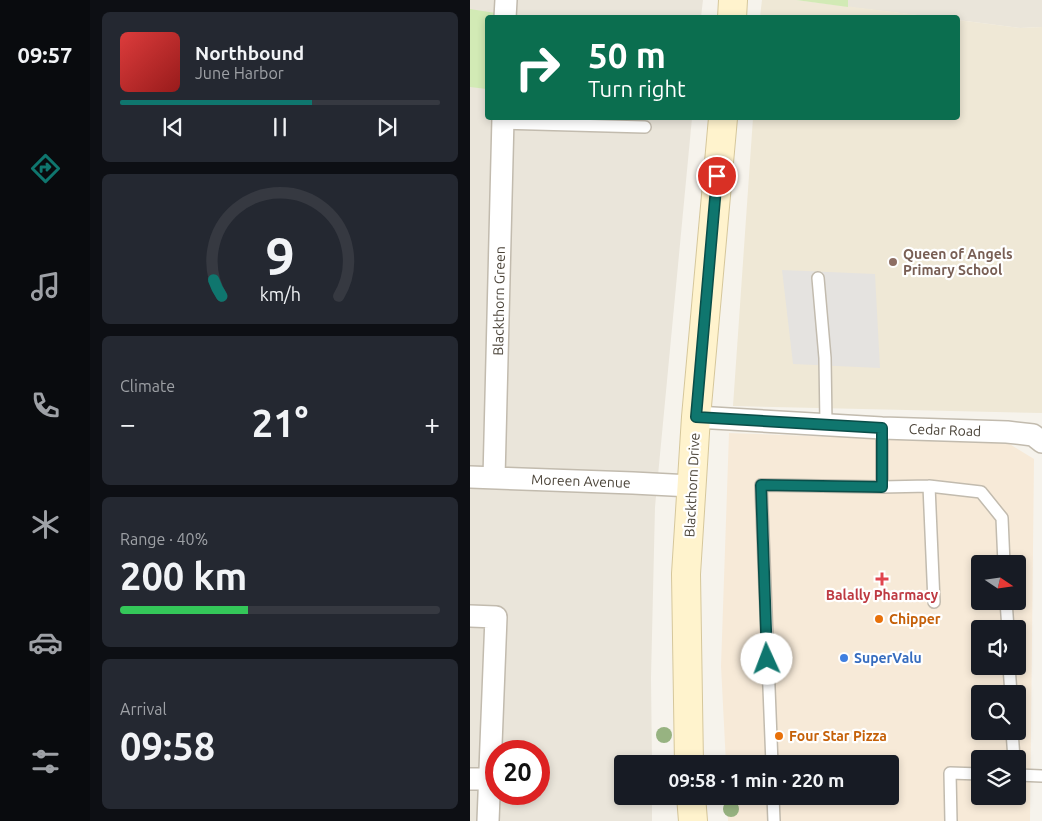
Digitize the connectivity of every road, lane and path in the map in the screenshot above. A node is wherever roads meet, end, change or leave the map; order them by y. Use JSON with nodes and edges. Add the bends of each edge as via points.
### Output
{"nodes":[{"id":1,"x":506,"y":0,"type":"edge"},
{"id":2,"x":733,"y":0,"type":"edge"},
{"id":3,"x":505,"y":15,"type":"edge"},
{"id":4,"x":732,"y":15,"type":"edge"},
{"id":5,"x":503,"y":120,"type":"edge"},
{"id":6,"x":723,"y":120,"type":"edge"},
{"id":7,"x":645,"y":127,"type":"dead end"},
{"id":8,"x":818,"y":278,"type":"dead end"},
{"id":9,"x":696,"y":417,"type":"junction"},
{"id":10,"x":826,"y":424,"type":"junction"},
{"id":11,"x":882,"y":428,"type":"junction"},
{"id":12,"x":1042,"y":442,"type":"edge"},
{"id":13,"x":470,"y":478,"type":"edge"},
{"id":14,"x":494,"y":478,"type":"junction"},
{"id":15,"x":691,"y":486,"type":"junction"},
{"id":16,"x":929,"y":486,"type":"junction"},
{"id":17,"x":882,"y":487,"type":"junction"},
{"id":18,"x":1004,"y":555,"type":"edge"},
{"id":19,"x":934,"y":602,"type":"dead end"},
{"id":20,"x":470,"y":616,"type":"edge"},
{"id":21,"x":689,"y":755,"type":"edge"},
{"id":22,"x":772,"y":755,"type":"edge"},
{"id":23,"x":971,"y":774,"type":"edge"},
{"id":24,"x":1026,"y":775,"type":"edge"},
{"id":25,"x":1042,"y":776,"type":"edge"},
{"id":26,"x":480,"y":779,"type":"edge"},
{"id":27,"x":692,"y":805,"type":"edge"},
{"id":28,"x":773,"y":805,"type":"edge"},
{"id":29,"x":488,"y":821,"type":"edge"},
{"id":30,"x":693,"y":821,"type":"edge"},
{"id":31,"x":774,"y":821,"type":"edge"},
{"id":32,"x":952,"y":821,"type":"edge"}],
"edges":[{"from":1,"to":3,"type":"street"},
{"from":2,"to":4,"type":"street"},
{"from":5,"to":7,"type":"lane","name":"Blackthorn Green"},
{"from":5,"to":14,"type":"street","name":"Blackthorn Green"},
{"from":6,"to":9,"type":"street","name":"Blackthorn Drive"},
{"from":8,"to":10,"type":"lane","via":[[825,358]]},
{"from":9,"to":10,"type":"street","name":"Cedar Road"},
{"from":9,"to":15,"type":"street","name":"Blackthorn Drive"},
{"from":10,"to":11,"type":"street","name":"Cedar Road"},
{"from":11,"to":12,"type":"street","name":"Cedar Road","via":[[1007,432],[1033,435]]},
{"from":11,"to":17,"type":"lane"},
{"from":13,"to":14,"type":"street","name":"Moreen Avenue"},
{"from":14,"to":15,"type":"street","name":"Moreen Avenue"},
{"from":15,"to":21,"type":"street","name":"Blackthorn Drive","via":[[686,574]]},
{"from":16,"to":17,"type":"lane"},
{"from":16,"to":18,"type":"lane","via":[[981,492],[1002,518]]},
{"from":16,"to":19,"type":"lane"},
{"from":17,"to":22,"type":"lane","via":[[761,485]]},
{"from":20,"to":26,"type":"street","via":[[496,617]]},
{"from":23,"to":32,"type":"lane","via":[[950,773]]},
{"from":24,"to":25,"type":"lane"},
{"from":26,"to":29,"type":"street"},
{"from":27,"to":30,"type":"street"},
{"from":28,"to":31,"type":"lane"}]}
